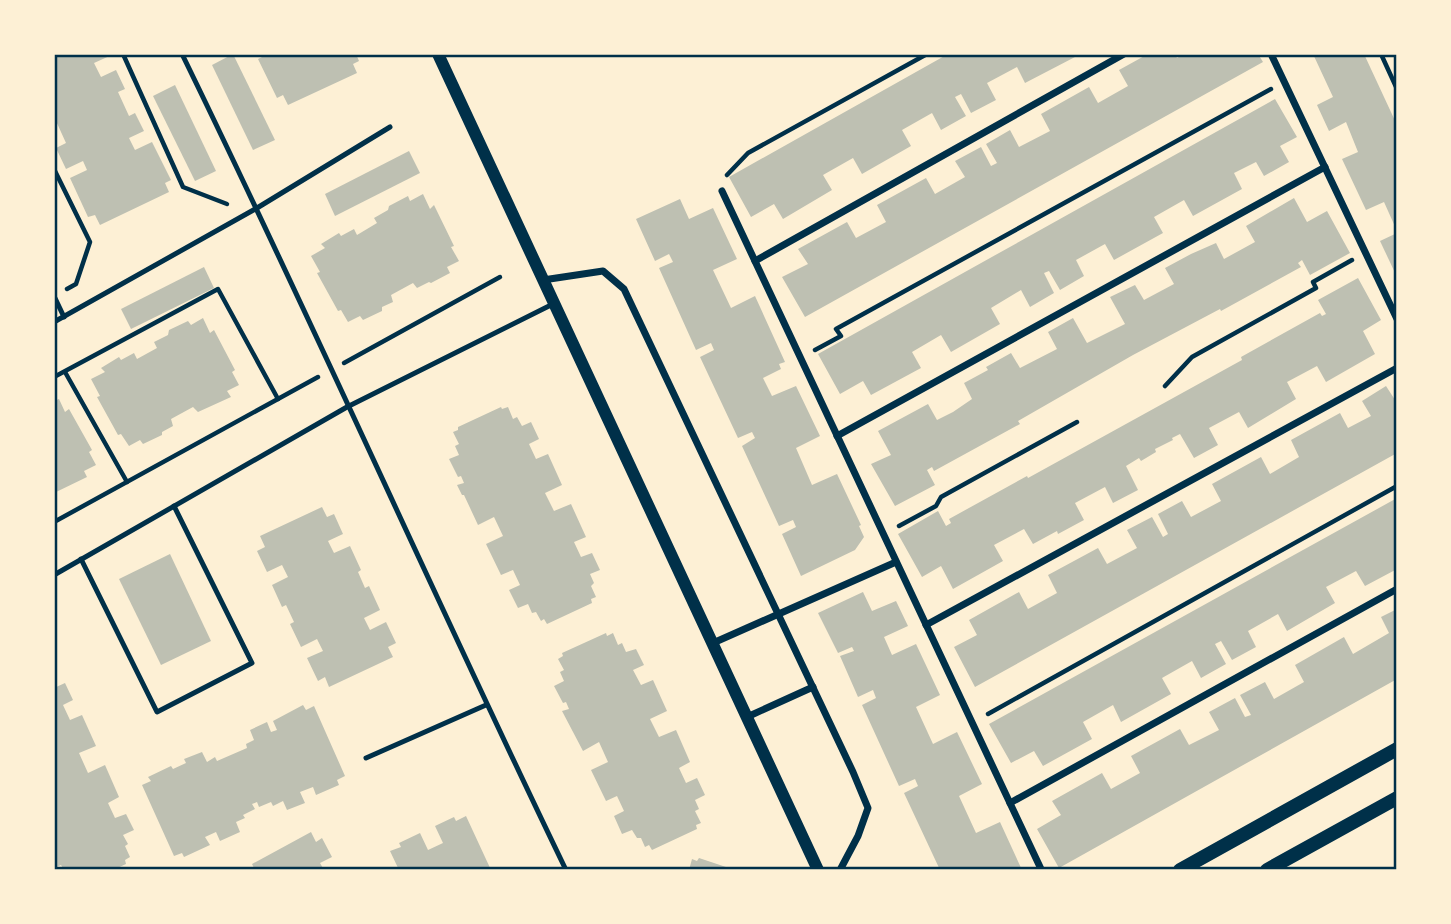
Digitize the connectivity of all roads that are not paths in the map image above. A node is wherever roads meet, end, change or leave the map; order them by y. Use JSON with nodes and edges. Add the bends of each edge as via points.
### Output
{"nodes":[{"id":1,"x":182,"y":54,"type":"edge"},
{"id":2,"x":439,"y":54,"type":"edge"},
{"id":3,"x":1124,"y":54,"type":"edge"},
{"id":4,"x":1271,"y":54,"type":"edge"},
{"id":5,"x":390,"y":127,"type":"dead end"},
{"id":6,"x":1325,"y":167,"type":"junction"},
{"id":7,"x":722,"y":191,"type":"road end"},
{"id":8,"x":257,"y":208,"type":"junction"},
{"id":9,"x":755,"y":261,"type":"junction"},
{"id":10,"x":543,"y":280,"type":"junction"},
{"id":11,"x":54,"y":296,"type":"edge"},
{"id":12,"x":554,"y":304,"type":"junction"},
{"id":13,"x":64,"y":317,"type":"junction"},
{"id":14,"x":1397,"y":319,"type":"edge"},
{"id":15,"x":54,"y":323,"type":"edge"},
{"id":16,"x":1397,"y":368,"type":"edge"},
{"id":17,"x":347,"y":407,"type":"junction"},
{"id":18,"x":837,"y":436,"type":"junction"},
{"id":19,"x":174,"y":506,"type":"junction"},
{"id":20,"x":81,"y":559,"type":"junction"},
{"id":21,"x":897,"y":562,"type":"junction"},
{"id":22,"x":54,"y":575,"type":"edge"},
{"id":23,"x":1397,"y":589,"type":"edge"},
{"id":24,"x":778,"y":615,"type":"junction"},
{"id":25,"x":926,"y":625,"type":"junction"},
{"id":26,"x":713,"y":643,"type":"junction"},
{"id":27,"x":813,"y":687,"type":"junction"},
{"id":28,"x":486,"y":705,"type":"junction"},
{"id":29,"x":747,"y":717,"type":"junction"},
{"id":30,"x":1397,"y":749,"type":"edge"},
{"id":31,"x":366,"y":758,"type":"dead end"},
{"id":32,"x":1397,"y":798,"type":"edge"},
{"id":33,"x":1010,"y":803,"type":"junction"},
{"id":34,"x":1041,"y":869,"type":"edge"},
{"id":35,"x":566,"y":870,"type":"edge"},
{"id":36,"x":818,"y":870,"type":"edge"},
{"id":37,"x":839,"y":870,"type":"edge"},
{"id":38,"x":1180,"y":870,"type":"edge"},
{"id":39,"x":1267,"y":870,"type":"edge"}],
"edges":[{"from":1,"to":8,"type":"lane"},
{"from":2,"to":10,"type":"street"},
{"from":3,"to":9,"type":"street"},
{"from":4,"to":6,"type":"street"},
{"from":5,"to":8,"type":"lane"},
{"from":6,"to":14,"type":"street"},
{"from":6,"to":18,"type":"street"},
{"from":7,"to":9,"type":"street"},
{"from":8,"to":13,"type":"lane"},
{"from":8,"to":17,"type":"lane"},
{"from":9,"to":18,"type":"street"},
{"from":10,"to":12,"type":"street"},
{"from":10,"to":24,"type":"street","via":[[603,271],[624,289]]},
{"from":11,"to":13,"type":"lane"},
{"from":12,"to":17,"type":"lane"},
{"from":12,"to":26,"type":"street"},
{"from":13,"to":15,"type":"lane"},
{"from":16,"to":25,"type":"street"},
{"from":17,"to":19,"type":"lane"},
{"from":17,"to":28,"type":"lane"},
{"from":18,"to":21,"type":"street"},
{"from":19,"to":20,"type":"lane"},
{"from":19,"to":20,"type":"lane","via":[[251,663],[157,712]]},
{"from":20,"to":22,"type":"lane"},
{"from":21,"to":24,"type":"street"},
{"from":21,"to":25,"type":"street"},
{"from":23,"to":33,"type":"street"},
{"from":24,"to":26,"type":"street"},
{"from":24,"to":27,"type":"street"},
{"from":25,"to":33,"type":"street"},
{"from":26,"to":29,"type":"street"},
{"from":27,"to":29,"type":"street"},
{"from":27,"to":37,"type":"street","via":[[868,808]]},
{"from":28,"to":31,"type":"lane"},
{"from":28,"to":35,"type":"lane"},
{"from":29,"to":36,"type":"street"},
{"from":30,"to":38,"type":"main road"},
{"from":32,"to":39,"type":"main road"},
{"from":33,"to":34,"type":"street"}]}
